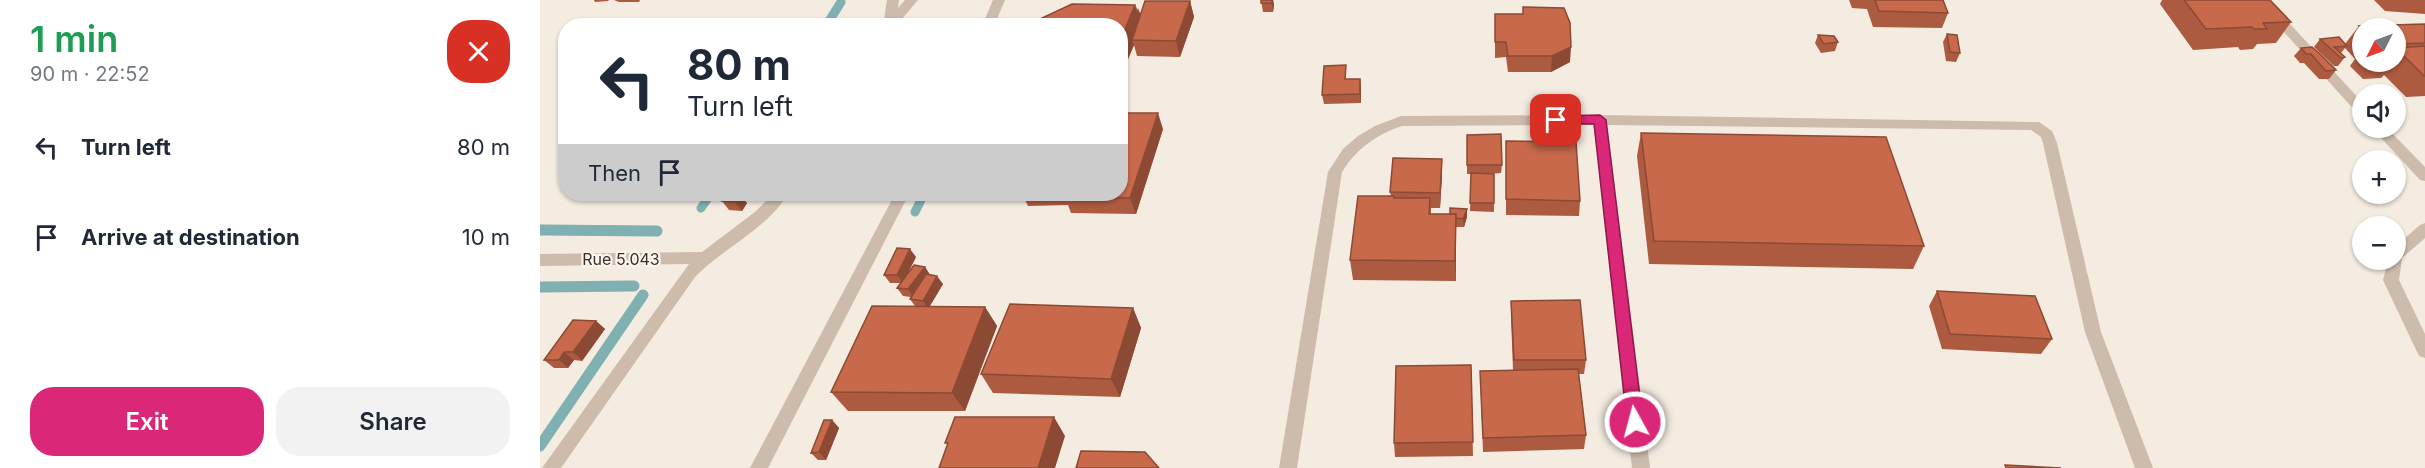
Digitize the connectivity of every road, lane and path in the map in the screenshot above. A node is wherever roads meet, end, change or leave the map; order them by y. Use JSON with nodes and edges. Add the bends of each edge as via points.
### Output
{"nodes":[{"id":1,"x":893,"y":0,"type":"edge"},
{"id":2,"x":912,"y":0,"type":"edge"},
{"id":3,"x":999,"y":0,"type":"edge"},
{"id":4,"x":2260,"y":0,"type":"edge"},
{"id":5,"x":891,"y":18,"type":"edge"},
{"id":6,"x":896,"y":18,"type":"edge"},
{"id":7,"x":991,"y":18,"type":"edge"},
{"id":8,"x":2352,"y":99,"type":"edge"},
{"id":9,"x":1600,"y":120,"type":"junction"},
{"id":10,"x":2389,"y":138,"type":"edge"},
{"id":11,"x":2425,"y":176,"type":"edge"},
{"id":12,"x":777,"y":201,"type":"edge"},
{"id":13,"x":898,"y":201,"type":"edge"},
{"id":14,"x":2425,"y":229,"type":"edge"},
{"id":15,"x":2406,"y":245,"type":"edge"},
{"id":16,"x":702,"y":258,"type":"junction"},
{"id":17,"x":540,"y":260,"type":"edge"},
{"id":18,"x":2393,"y":270,"type":"edge"},
{"id":19,"x":2425,"y":351,"type":"edge"},
{"id":20,"x":551,"y":468,"type":"edge"},
{"id":21,"x":759,"y":468,"type":"edge"},
{"id":22,"x":1288,"y":468,"type":"edge"},
{"id":23,"x":1641,"y":468,"type":"edge"},
{"id":24,"x":2144,"y":468,"type":"edge"}],
"edges":[{"from":1,"to":5,"type":"street"},
{"from":2,"to":6,"type":"street"},
{"from":3,"to":7,"type":"street"},
{"from":4,"to":8,"type":"street"},
{"from":9,"to":22,"type":"street","via":[[1401,121],[1360,140],[1345,154],[1335,171]]},
{"from":9,"to":23,"type":"street"},
{"from":9,"to":24,"type":"street","via":[[2034,125],[2047,134],[2050,143],[2093,332]]},
{"from":10,"to":11,"type":"street"},
{"from":12,"to":16,"type":"street"},
{"from":13,"to":21,"type":"street"},
{"from":14,"to":15,"type":"street"},
{"from":16,"to":17,"type":"street","name":"Rue 5.043"},
{"from":16,"to":20,"type":"street"},
{"from":18,"to":19,"type":"street","via":[[2391,280]]}]}
